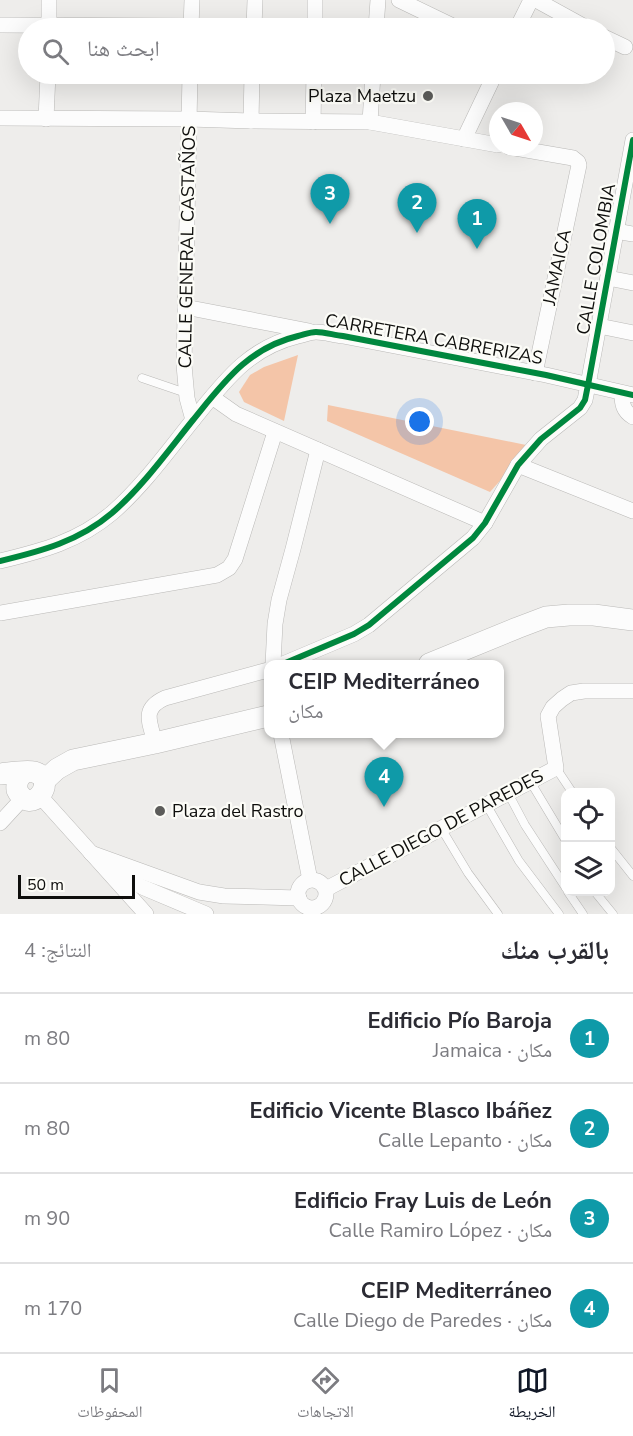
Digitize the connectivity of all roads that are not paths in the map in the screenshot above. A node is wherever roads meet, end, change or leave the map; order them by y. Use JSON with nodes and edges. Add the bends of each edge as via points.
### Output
{"nodes":[{"id":1,"x":50,"y":0,"type":"edge"},
{"id":2,"x":192,"y":0,"type":"edge"},
{"id":3,"x":255,"y":0,"type":"edge"},
{"id":4,"x":315,"y":0,"type":"edge"},
{"id":5,"x":378,"y":0,"type":"edge"},
{"id":6,"x":531,"y":0,"type":"edge"},
{"id":7,"x":536,"y":0,"type":"edge"},
{"id":8,"x":409,"y":2,"type":"edge"},
{"id":9,"x":49,"y":18,"type":"edge"},
{"id":10,"x":191,"y":18,"type":"edge"},
{"id":11,"x":254,"y":18,"type":"edge"},
{"id":12,"x":315,"y":18,"type":"edge"},
{"id":13,"x":377,"y":18,"type":"edge"},
{"id":14,"x":439,"y":18,"type":"edge"},
{"id":15,"x":522,"y":18,"type":"edge"},
{"id":16,"x":569,"y":18,"type":"edge"},
{"id":17,"x":0,"y":26,"type":"edge"},
{"id":18,"x":18,"y":26,"type":"edge"},
{"id":19,"x":615,"y":42,"type":"edge"},
{"id":20,"x":625,"y":47,"type":"dead end"},
{"id":21,"x":48,"y":84,"type":"edge"},
{"id":22,"x":190,"y":84,"type":"edge"},
{"id":23,"x":252,"y":84,"type":"edge"},
{"id":24,"x":314,"y":84,"type":"edge"},
{"id":25,"x":372,"y":84,"type":"edge"},
{"id":26,"x":490,"y":84,"type":"edge"},
{"id":27,"x":0,"y":118,"type":"edge"},
{"id":28,"x":189,"y":118,"type":"junction"},
{"id":29,"x":46,"y":119,"type":"junction"},
{"id":30,"x":250,"y":121,"type":"junction"},
{"id":31,"x":313,"y":122,"type":"junction"},
{"id":32,"x":370,"y":122,"type":"junction"},
{"id":33,"x":464,"y":139,"type":"junction"},
{"id":34,"x":633,"y":140,"type":"edge"},
{"id":35,"x":489,"y":143,"type":"edge"},
{"id":36,"x":543,"y":153,"type":"edge"},
{"id":37,"x":629,"y":186,"type":"edge"},
{"id":38,"x":616,"y":231,"type":"junction"},
{"id":39,"x":633,"y":234,"type":"edge"},
{"id":40,"x":608,"y":278,"type":"junction"},
{"id":41,"x":633,"y":283,"type":"edge"},
{"id":42,"x":185,"y":306,"type":"junction"},
{"id":43,"x":599,"y":326,"type":"junction"},
{"id":44,"x":315,"y":332,"type":"junction"},
{"id":45,"x":633,"y":333,"type":"edge"},
{"id":46,"x":535,"y":373,"type":"junction"},
{"id":47,"x":142,"y":378,"type":"dead end"},
{"id":48,"x":588,"y":385,"type":"junction"},
{"id":49,"x":186,"y":393,"type":"junction"},
{"id":50,"x":628,"y":394,"type":"edge"},
{"id":51,"x":212,"y":397,"type":"junction"},
{"id":52,"x":633,"y":417,"type":"edge"},
{"id":53,"x":193,"y":420,"type":"junction"},
{"id":54,"x":275,"y":432,"type":"junction"},
{"id":55,"x":318,"y":450,"type":"junction"},
{"id":56,"x":518,"y":465,"type":"junction"},
{"id":57,"x":633,"y":512,"type":"edge"},
{"id":58,"x":486,"y":523,"type":"junction"},
{"id":59,"x":0,"y":561,"type":"edge"},
{"id":60,"x":0,"y":613,"type":"edge"},
{"id":61,"x":633,"y":620,"type":"edge"},
{"id":62,"x":273,"y":660,"type":"edge"},
{"id":63,"x":293,"y":660,"type":"edge"},
{"id":64,"x":439,"y":660,"type":"edge"},
{"id":65,"x":264,"y":671,"type":"edge"},
{"id":66,"x":633,"y":692,"type":"edge"},
{"id":67,"x":264,"y":717,"type":"edge"},
{"id":68,"x":282,"y":738,"type":"edge"},
{"id":69,"x":155,"y":743,"type":"junction"},
{"id":70,"x":556,"y":768,"type":"junction"},
{"id":71,"x":530,"y":781,"type":"junction"},
{"id":72,"x":23,"y":784,"type":"edge"},
{"id":73,"x":569,"y":788,"type":"edge"},
{"id":74,"x":508,"y":793,"type":"junction"},
{"id":75,"x":486,"y":804,"type":"junction"},
{"id":76,"x":0,"y":824,"type":"edge"},
{"id":77,"x":441,"y":828,"type":"junction"},
{"id":78,"x":561,"y":833,"type":"edge"},
{"id":79,"x":91,"y":853,"type":"junction"},
{"id":80,"x":615,"y":854,"type":"edge"},
{"id":81,"x":633,"y":876,"type":"edge"},
{"id":82,"x":310,"y":880,"type":"junction"},
{"id":83,"x":561,"y":880,"type":"edge"},
{"id":84,"x":326,"y":889,"type":"junction"},
{"id":85,"x":571,"y":896,"type":"edge"},
{"id":86,"x":599,"y":896,"type":"edge"},
{"id":87,"x":299,"y":897,"type":"junction"},
{"id":88,"x":324,"y":910,"type":"edge"},
{"id":89,"x":146,"y":914,"type":"edge"},
{"id":90,"x":206,"y":914,"type":"edge"},
{"id":91,"x":498,"y":914,"type":"edge"},
{"id":92,"x":559,"y":914,"type":"edge"},
{"id":93,"x":583,"y":914,"type":"edge"},
{"id":94,"x":613,"y":914,"type":"edge"}],
"edges":[{"from":1,"to":9,"type":"street"},
{"from":2,"to":10,"type":"street"},
{"from":3,"to":11,"type":"street"},
{"from":4,"to":12,"type":"street"},
{"from":5,"to":13,"type":"street"},
{"from":6,"to":15,"type":"street"},
{"from":7,"to":16,"type":"street"},
{"from":8,"to":14,"type":"street"},
{"from":17,"to":18,"type":"street"},
{"from":19,"to":20,"type":"street"},
{"from":21,"to":29,"type":"street"},
{"from":22,"to":28,"type":"street","name":"CALLE GENERAL CASTAÑOS"},
{"from":23,"to":30,"type":"street"},
{"from":24,"to":31,"type":"street"},
{"from":25,"to":32,"type":"street"},
{"from":26,"to":33,"type":"street"},
{"from":27,"to":29,"type":"street"},
{"from":28,"to":29,"type":"street"},
{"from":28,"to":30,"type":"street"},
{"from":28,"to":42,"type":"street","name":"CALLE GENERAL CASTAÑOS"},
{"from":30,"to":31,"type":"street"},
{"from":31,"to":32,"type":"street"},
{"from":32,"to":33,"type":"street"},
{"from":33,"to":35,"type":"street"},
{"from":34,"to":37,"type":"street","name":"CALLE COLOMBIA"},
{"from":36,"to":46,"type":"street","name":"JAMAICA","via":[[573,158],[579,165]]},
{"from":37,"to":38,"type":"street","name":"CALLE COLOMBIA"},
{"from":38,"to":39,"type":"street"},
{"from":38,"to":40,"type":"street","name":"CALLE COLOMBIA"},
{"from":40,"to":41,"type":"street"},
{"from":40,"to":43,"type":"street","name":"CALLE COLOMBIA"},
{"from":42,"to":44,"type":"street"},
{"from":42,"to":49,"type":"street","name":"CALLE GENERAL CASTAÑOS"},
{"from":43,"to":45,"type":"street"},
{"from":43,"to":48,"type":"street","name":"CALLE COLOMBIA"},
{"from":44,"to":46,"type":"street","name":"CARRETERA CABRERIZAS"},
{"from":44,"to":51,"type":"street","name":"CARRETERA CABRERIZAS","via":[[288,338],[258,352],[227,378]]},
{"from":46,"to":48,"type":"street","name":"CARRETERA CABRERIZAS"},
{"from":47,"to":49,"type":"lane"},
{"from":48,"to":50,"type":"street","name":"CARRETERA CABRERIZAS"},
{"from":48,"to":56,"type":"street","name":"CALLE COLOMBIA","via":[[580,408],[541,439]]},
{"from":49,"to":53,"type":"street","name":"CALLE GENERAL CASTAÑOS"},
{"from":50,"to":52,"type":"street","via":[[622,404]]},
{"from":51,"to":53,"type":"street","name":"CARRETERA CABRERIZAS"},
{"from":51,"to":54,"type":"street","via":[[236,414]]},
{"from":53,"to":59,"type":"street","name":"CARRETERA CABRERIZAS","via":[[150,474],[112,513],[59,545]]},
{"from":54,"to":55,"type":"street"},
{"from":54,"to":60,"type":"street","via":[[229,568],[217,575]]},
{"from":55,"to":58,"type":"street"},
{"from":55,"to":62,"type":"street","via":[[279,600]]},
{"from":56,"to":57,"type":"street"},
{"from":56,"to":58,"type":"street","name":"CALLE COLOMBIA"},
{"from":58,"to":63,"type":"street","name":"CALLE COLOMBIA","via":[[369,625]]},
{"from":61,"to":64,"type":"main road","via":[[594,615],[546,617]]},
{"from":65,"to":69,"type":"street","via":[[156,702],[149,715]]},
{"from":66,"to":70,"type":"street","via":[[571,693],[553,707],[548,716]]},
{"from":67,"to":69,"type":"main road"},
{"from":68,"to":82,"type":"street"},
{"from":69,"to":72,"type":"main road","via":[[73,760],[51,760],[40,765]]},
{"from":70,"to":71,"type":"street","name":"CALLE DIEGO DE PAREDES"},
{"from":70,"to":73,"type":"lane"},
{"from":71,"to":74,"type":"street","name":"CALLE DIEGO DE PAREDES"},
{"from":71,"to":78,"type":"lane"},
{"from":72,"to":76,"type":"street"},
{"from":72,"to":79,"type":"street"},
{"from":74,"to":75,"type":"street","name":"CALLE DIEGO DE PAREDES"},
{"from":74,"to":83,"type":"lane"},
{"from":75,"to":77,"type":"street","name":"CALLE DIEGO DE PAREDES"},
{"from":75,"to":92,"type":"lane","via":[[519,861]]},
{"from":77,"to":84,"type":"street","name":"CALLE DIEGO DE PAREDES"},
{"from":77,"to":91,"type":"lane"},
{"from":79,"to":87,"type":"street","via":[[199,892],[224,897]]},
{"from":79,"to":89,"type":"street"},
{"from":79,"to":90,"type":"street","via":[[142,887]]},
{"from":80,"to":81,"type":"lane"},
{"from":82,"to":84,"type":"street","via":[[318,881]]},
{"from":82,"to":87,"type":"street","via":[[299,888]]},
{"from":84,"to":88,"type":"street"},
{"from":85,"to":93,"type":"lane"},
{"from":86,"to":94,"type":"lane"},
{"from":87,"to":88,"type":"street","via":[[304,905]]}]}
